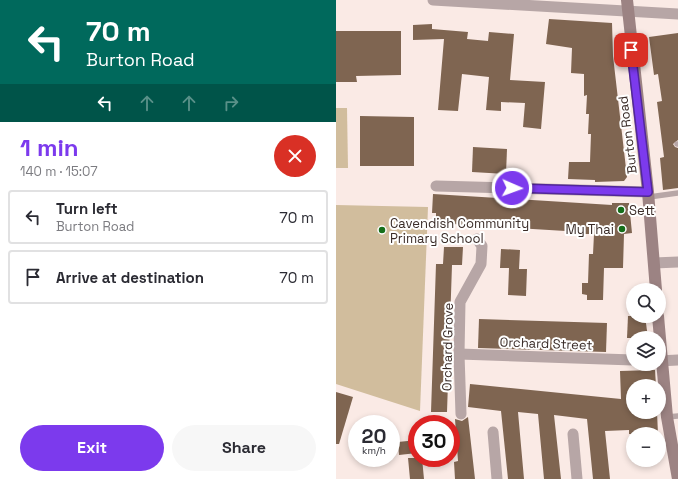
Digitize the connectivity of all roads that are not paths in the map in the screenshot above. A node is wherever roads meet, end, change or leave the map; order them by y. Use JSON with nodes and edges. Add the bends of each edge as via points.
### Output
{"nodes":[{"id":1,"x":434,"y":0,"type":"edge"},
{"id":2,"x":475,"y":1,"type":"edge"},
{"id":3,"x":628,"y":5,"type":"edge"},
{"id":4,"x":678,"y":14,"type":"edge"},
{"id":5,"x":436,"y":186,"type":"dead end"},
{"id":6,"x":678,"y":193,"type":"edge"},
{"id":7,"x":648,"y":194,"type":"junction"},
{"id":8,"x":477,"y":239,"type":"dead end"},
{"id":9,"x":678,"y":262,"type":"edge"},
{"id":10,"x":654,"y":263,"type":"junction"},
{"id":11,"x":655,"y":283,"type":"edge"},
{"id":12,"x":459,"y":354,"type":"junction"},
{"id":13,"x":626,"y":360,"type":"edge"},
{"id":14,"x":678,"y":360,"type":"edge"},
{"id":15,"x":666,"y":361,"type":"edge"},
{"id":16,"x":662,"y":371,"type":"edge"},
{"id":17,"x":461,"y":414,"type":"dead end"},
{"id":18,"x":673,"y":417,"type":"edge"},
{"id":19,"x":493,"y":432,"type":"dead end"},
{"id":20,"x":573,"y":434,"type":"dead end"},
{"id":21,"x":497,"y":479,"type":"edge"},
{"id":22,"x":577,"y":479,"type":"edge"},
{"id":23,"x":678,"y":479,"type":"edge"}],
"edges":[{"from":1,"to":2,"type":"street"},
{"from":2,"to":3,"type":"street"},
{"from":3,"to":4,"type":"street"},
{"from":3,"to":7,"type":"street","name":"Burton Road","via":[[632,64]]},
{"from":5,"to":7,"type":"street"},
{"from":6,"to":7,"type":"lane"},
{"from":7,"to":10,"type":"street","name":"Burton Road"},
{"from":8,"to":12,"type":"street","name":"Orchard Grove","via":[[482,246],[481,264],[460,302]]},
{"from":9,"to":10,"type":"street"},
{"from":10,"to":11,"type":"street","name":"Burton Road"},
{"from":12,"to":13,"type":"street","name":"Orchard Street"},
{"from":12,"to":17,"type":"street","name":"Orchard Grove"},
{"from":14,"to":15,"type":"street"},
{"from":16,"to":18,"type":"street"},
{"from":18,"to":23,"type":"street"},
{"from":19,"to":21,"type":"street"},
{"from":20,"to":22,"type":"street"}]}
